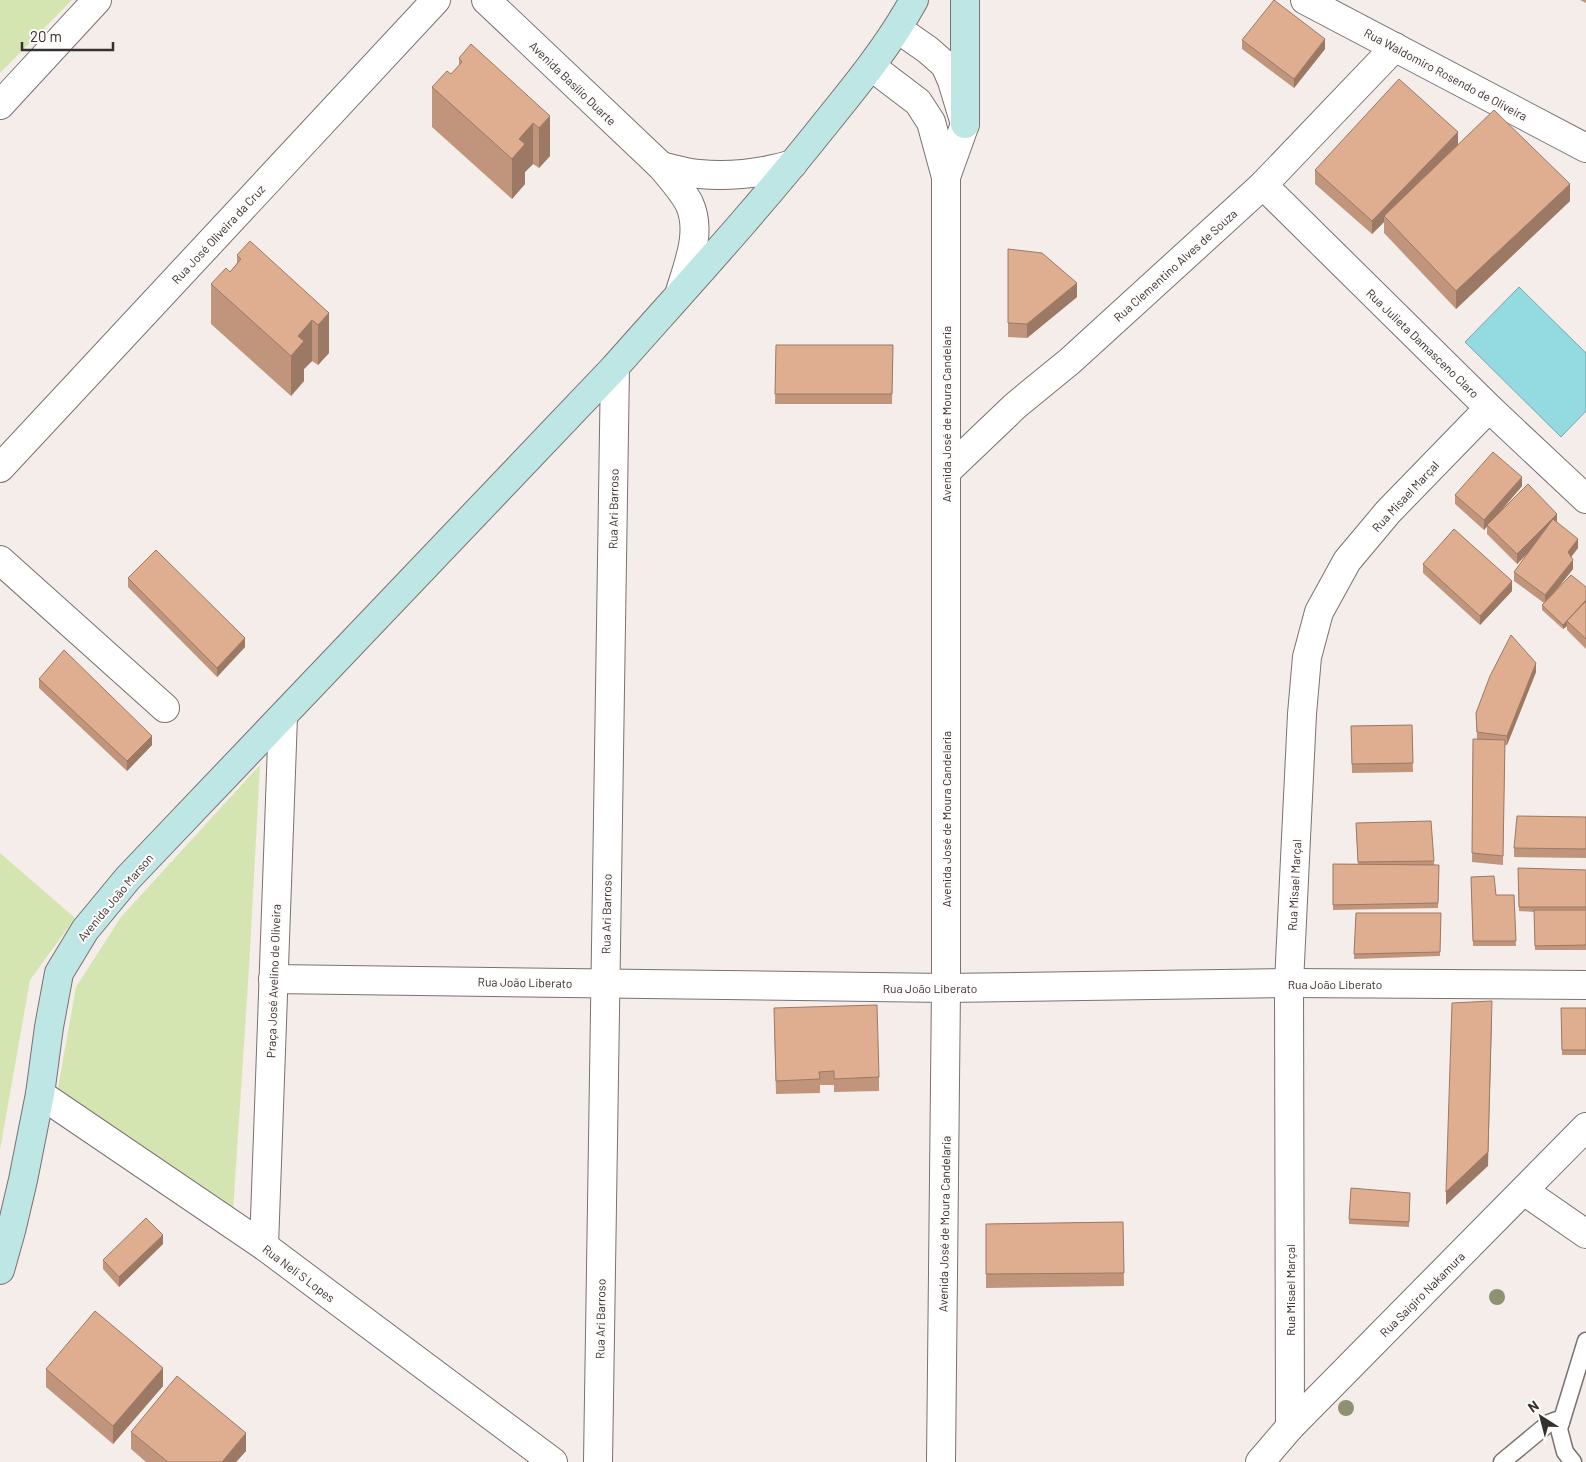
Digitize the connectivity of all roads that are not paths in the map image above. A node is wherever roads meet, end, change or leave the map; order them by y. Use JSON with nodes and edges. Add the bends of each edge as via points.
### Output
{"nodes":[{"id":1,"x":97,"y":0,"type":"edge"},
{"id":2,"x":436,"y":0,"type":"edge"},
{"id":3,"x":486,"y":0,"type":"edge"},
{"id":4,"x":914,"y":0,"type":"edge"},
{"id":5,"x":965,"y":0,"type":"edge"},
{"id":6,"x":1306,"y":0,"type":"edge"},
{"id":7,"x":898,"y":30,"type":"junction"},
{"id":8,"x":1395,"y":47,"type":"junction"},
{"id":9,"x":872,"y":66,"type":"junction"},
{"id":10,"x":0,"y":105,"type":"edge"},
{"id":11,"x":965,"y":124,"type":"junction"},
{"id":12,"x":1586,"y":148,"type":"edge"},
{"id":13,"x":794,"y":164,"type":"junction"},
{"id":14,"x":661,"y":166,"type":"junction"},
{"id":15,"x":946,"y":177,"type":"junction"},
{"id":16,"x":1263,"y":185,"type":"junction"},
{"id":17,"x":679,"y":295,"type":"junction"},
{"id":18,"x":615,"y":367,"type":"junction"},
{"id":19,"x":1489,"y":408,"type":"junction"},
{"id":20,"x":0,"y":468,"type":"edge"},
{"id":21,"x":946,"y":472,"type":"junction"},
{"id":22,"x":1586,"y":499,"type":"edge"},
{"id":23,"x":0,"y":560,"type":"edge"},
{"id":24,"x":165,"y":708,"type":"dead end"},
{"id":25,"x":283,"y":716,"type":"junction"},
{"id":26,"x":273,"y":979,"type":"junction"},
{"id":27,"x":605,"y":982,"type":"junction"},
{"id":28,"x":1289,"y":984,"type":"junction"},
{"id":29,"x":1586,"y":985,"type":"edge"},
{"id":30,"x":946,"y":988,"type":"junction"},
{"id":31,"x":40,"y":1094,"type":"junction"},
{"id":32,"x":1586,"y":1127,"type":"edge"},
{"id":33,"x":1524,"y":1192,"type":"junction"},
{"id":34,"x":1586,"y":1234,"type":"edge"},
{"id":35,"x":264,"y":1246,"type":"junction"},
{"id":36,"x":0,"y":1270,"type":"edge"},
{"id":37,"x":1586,"y":1342,"type":"edge"},
{"id":38,"x":1561,"y":1422,"type":"junction"},
{"id":39,"x":1290,"y":1427,"type":"junction"},
{"id":40,"x":553,"y":1462,"type":"edge"},
{"id":41,"x":598,"y":1462,"type":"edge"},
{"id":42,"x":942,"y":1462,"type":"edge"},
{"id":43,"x":1260,"y":1462,"type":"edge"},
{"id":44,"x":1502,"y":1462,"type":"edge"},
{"id":45,"x":1573,"y":1462,"type":"edge"}],
"edges":[{"from":1,"to":10,"type":"street"},
{"from":2,"to":20,"type":"street","name":"Rua José Oliveira da Cruz"},
{"from":3,"to":14,"type":"street","name":"Avenida Basílio Duarte"},
{"from":4,"to":7,"type":"main road","name":"Avenida João Marson"},
{"from":5,"to":11,"type":"main road"},
{"from":6,"to":8,"type":"street","name":"Rua Waldomiro Rosendo de Oliveira"},
{"from":7,"to":9,"type":"main road","name":"Avenida João Marson"},
{"from":7,"to":11,"type":"street","via":[[945,65]]},
{"from":8,"to":12,"type":"street","name":"Rua Waldomiro Rosendo de Oliveira"},
{"from":8,"to":16,"type":"street","name":"Rua Clementino Alves de Souza"},
{"from":9,"to":13,"type":"main road","name":"Avenida João Marson"},
{"from":9,"to":15,"type":"street","name":"Avenida José de Moura Candelaria","via":[[918,102],[931,122]]},
{"from":11,"to":15,"type":"street","name":"Avenida José de Moura Candelaria"},
{"from":13,"to":14,"type":"street","via":[[767,172],[722,175]]},
{"from":13,"to":17,"type":"main road","name":"Avenida João Marson"},
{"from":14,"to":17,"type":"street","name":"Avenida Basílio Duarte","via":[[690,204],[695,222],[694,241]]},
{"from":15,"to":21,"type":"street","name":"Avenida José de Moura Candelaria"},
{"from":16,"to":19,"type":"street","name":"Rua Julieta Damasceno Claro"},
{"from":16,"to":21,"type":"street","name":"Rua Clementino Alves de Souza","via":[[1070,361],[1015,406]]},
{"from":17,"to":18,"type":"main road","name":"Avenida João Marson"},
{"from":18,"to":25,"type":"main road","name":"Avenida João Marson"},
{"from":18,"to":27,"type":"street","name":"Rua Ari Barroso"},
{"from":19,"to":22,"type":"street","name":"Rua Julieta Damasceno Claro"},
{"from":19,"to":28,"type":"street","name":"Rua Misael Marçal","via":[[1388,512],[1347,561],[1319,612],[1307,658],[1302,714]]},
{"from":21,"to":30,"type":"street","name":"Avenida José de Moura Candelaria"},
{"from":23,"to":24,"type":"street"},
{"from":25,"to":26,"type":"street","name":"Praça José Avelino de Oliveira"},
{"from":25,"to":31,"type":"main road","name":"Avenida João Marson","via":[[128,878],[84,930],[59,973]]},
{"from":26,"to":27,"type":"street","name":"Rua João Liberato"},
{"from":26,"to":35,"type":"street","name":"Praça José Avelino de Oliveira"},
{"from":27,"to":30,"type":"street","name":"Rua João Liberato"},
{"from":27,"to":41,"type":"street","name":"Rua Ari Barroso"},
{"from":28,"to":29,"type":"street","name":"Rua João Liberato"},
{"from":28,"to":30,"type":"street","name":"Rua João Liberato"},
{"from":28,"to":39,"type":"street","name":"Rua Misael Marçal"},
{"from":30,"to":42,"type":"street","name":"Avenida José de Moura Candelaria"},
{"from":31,"to":35,"type":"street","name":"Rua Neli S Lopes"},
{"from":31,"to":36,"type":"main road","name":"Avenida João Marson","via":[[12,1231]]},
{"from":32,"to":33,"type":"street","name":"Rua Saigiro Nakamura"},
{"from":33,"to":34,"type":"street"},
{"from":33,"to":39,"type":"street","name":"Rua Saigiro Nakamura"},
{"from":35,"to":40,"type":"street","name":"Rua Neli S Lopes"},
{"from":37,"to":38,"type":"lane"},
{"from":38,"to":44,"type":"lane","via":[[1549,1422]]},
{"from":38,"to":45,"type":"lane","via":[[1559,1429],[1565,1452]]},
{"from":39,"to":43,"type":"street","name":"Rua Saigiro Nakamura"}]}
